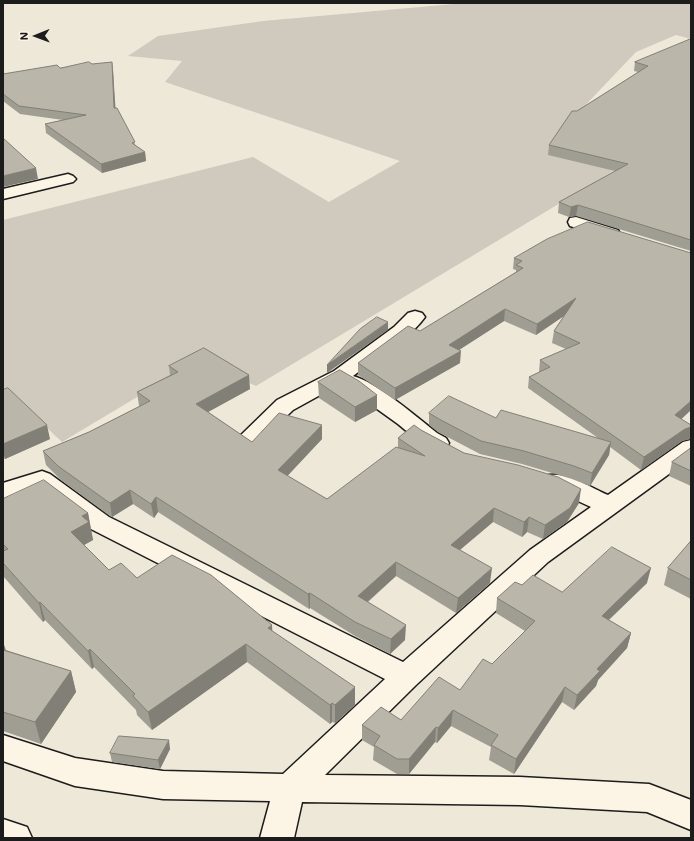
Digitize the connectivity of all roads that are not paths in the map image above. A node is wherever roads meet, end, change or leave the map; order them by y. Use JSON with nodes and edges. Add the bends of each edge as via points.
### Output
{"nodes":[{"id":1,"x":68,"y":179,"type":"dead end"},
{"id":2,"x":3,"y":194,"type":"edge"},
{"id":3,"x":576,"y":222,"type":"dead end"},
{"id":4,"x":626,"y":238,"type":"edge"},
{"id":5,"x":415,"y":317,"type":"dead end"},
{"id":6,"x":341,"y":375,"type":"junction"},
{"id":7,"x":249,"y":440,"type":"edge"},
{"id":8,"x":691,"y":447,"type":"edge"},
{"id":9,"x":454,"y":451,"type":"edge"},
{"id":10,"x":536,"y":476,"type":"edge"},
{"id":11,"x":3,"y":491,"type":"edge"},
{"id":12,"x":609,"y":505,"type":"junction"},
{"id":13,"x":406,"y":677,"type":"junction"},
{"id":14,"x":3,"y":748,"type":"edge"},
{"id":15,"x":284,"y":812,"type":"edge"},
{"id":16,"x":691,"y":815,"type":"edge"},
{"id":17,"x":3,"y":834,"type":"edge"},
{"id":18,"x":15,"y":838,"type":"edge"}],
"edges":[{"from":1,"to":2,"type":"street"},
{"from":3,"to":4,"type":"street"},
{"from":5,"to":6,"type":"street"},
{"from":6,"to":7,"type":"street","via":[[285,405]]},
{"from":6,"to":9,"type":"street","via":[[367,391],[429,438]]},
{"from":8,"to":12,"type":"street"},
{"from":10,"to":12,"type":"street"},
{"from":11,"to":13,"type":"street","via":[[42,479],[100,523]]},
{"from":12,"to":13,"type":"street","via":[[539,556]]},
{"from":13,"to":15,"type":"street"},
{"from":14,"to":15,"type":"street","via":[[75,772],[164,785]]},
{"from":15,"to":16,"type":"street","via":[[520,791],[649,798]]},
{"from":17,"to":18,"type":"street"}]}
